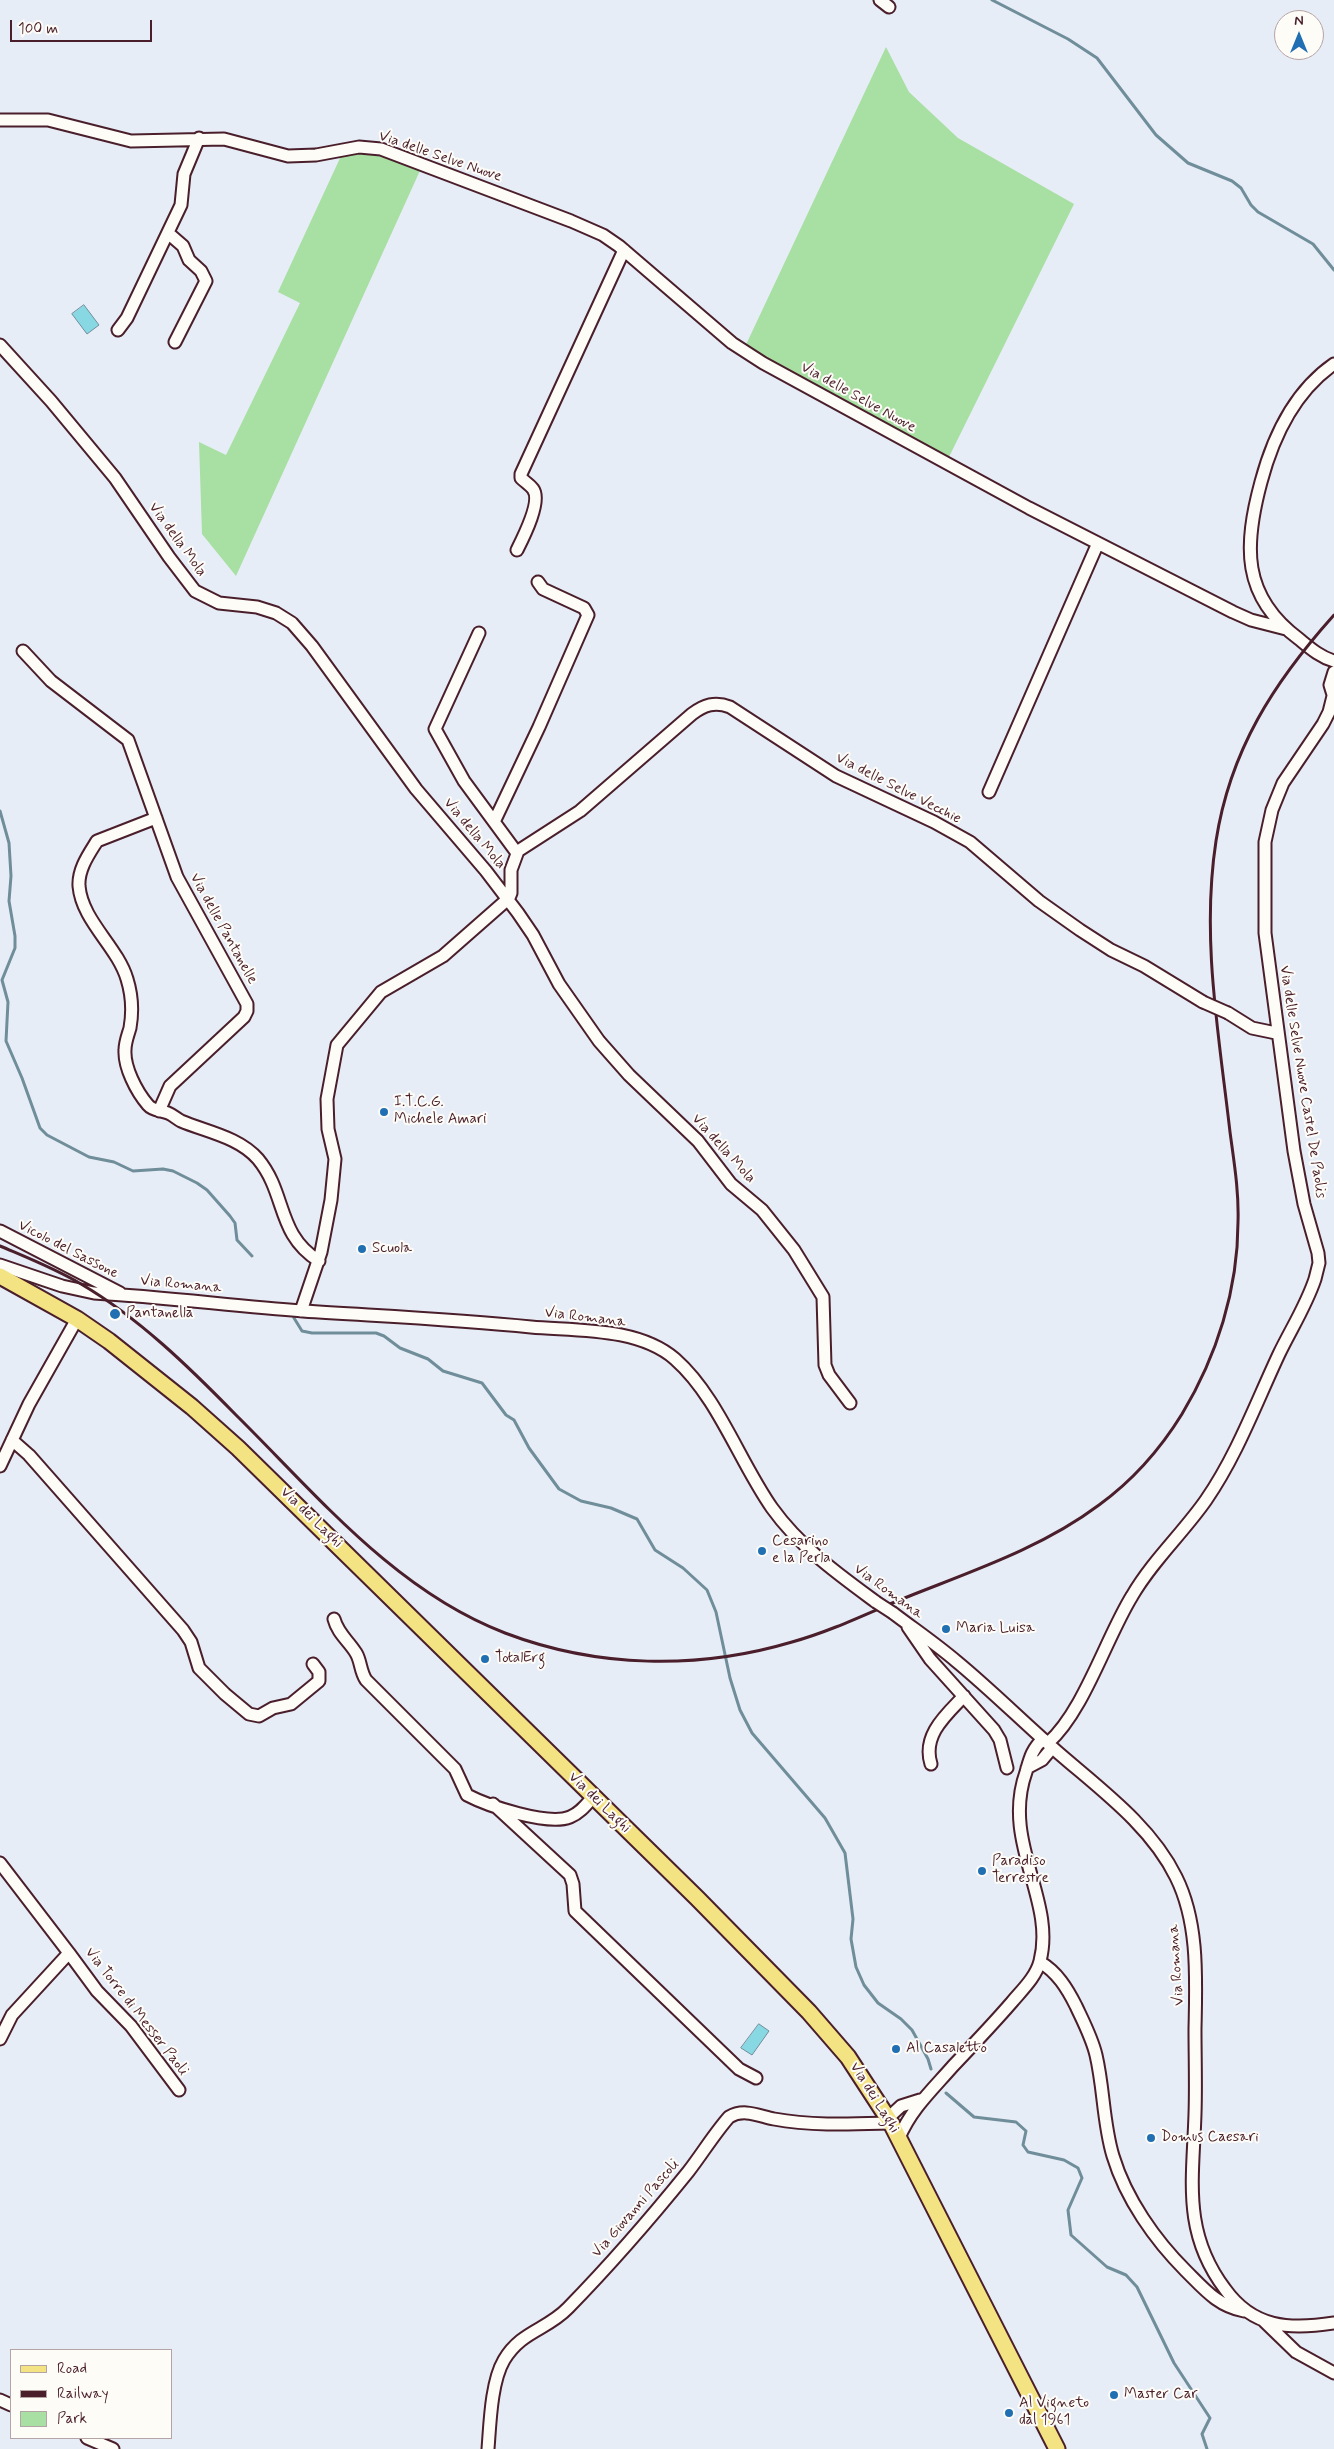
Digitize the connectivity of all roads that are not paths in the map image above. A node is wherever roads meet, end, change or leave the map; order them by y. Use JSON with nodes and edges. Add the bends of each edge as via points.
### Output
{"nodes":[{"id":1,"x":0,"y":120,"type":"edge"},
{"id":2,"x":199,"y":138,"type":"junction"},
{"id":3,"x":168,"y":233,"type":"junction"},
{"id":4,"x":624,"y":250,"type":"junction"},
{"id":5,"x":118,"y":330,"type":"dead end"},
{"id":6,"x":175,"y":342,"type":"dead end"},
{"id":7,"x":0,"y":346,"type":"edge"},
{"id":8,"x":1334,"y":364,"type":"edge"},
{"id":9,"x":1098,"y":542,"type":"junction"},
{"id":10,"x":517,"y":550,"type":"dead end"},
{"id":11,"x":538,"y":582,"type":"dead end"},
{"id":12,"x":1286,"y":629,"type":"junction"},
{"id":13,"x":480,"y":633,"type":"dead end"},
{"id":14,"x":23,"y":651,"type":"dead end"},
{"id":15,"x":1320,"y":656,"type":"junction"},
{"id":16,"x":1334,"y":661,"type":"edge"},
{"id":17,"x":1332,"y":675,"type":"edge"},
{"id":18,"x":1333,"y":697,"type":"edge"},
{"id":19,"x":1334,"y":714,"type":"edge"},
{"id":20,"x":1323,"y":724,"type":"junction"},
{"id":21,"x":989,"y":792,"type":"dead end"},
{"id":22,"x":156,"y":818,"type":"junction"},
{"id":23,"x":494,"y":822,"type":"junction"},
{"id":24,"x":517,"y":853,"type":"junction"},
{"id":25,"x":507,"y":899,"type":"junction"},
{"id":26,"x":1276,"y":1033,"type":"junction"},
{"id":27,"x":159,"y":1111,"type":"junction"},
{"id":28,"x":0,"y":1231,"type":"edge"},
{"id":29,"x":319,"y":1261,"type":"junction"},
{"id":30,"x":0,"y":1265,"type":"edge"},
{"id":31,"x":0,"y":1276,"type":"edge"},
{"id":32,"x":123,"y":1295,"type":"junction"},
{"id":33,"x":302,"y":1311,"type":"junction"},
{"id":34,"x":77,"y":1319,"type":"junction"},
{"id":35,"x":850,"y":1403,"type":"dead end"},
{"id":36,"x":12,"y":1440,"type":"junction"},
{"id":37,"x":0,"y":1466,"type":"edge"},
{"id":38,"x":334,"y":1619,"type":"dead end"},
{"id":39,"x":904,"y":1622,"type":"junction"},
{"id":40,"x":313,"y":1664,"type":"dead end"},
{"id":41,"x":964,"y":1696,"type":"junction"},
{"id":42,"x":1048,"y":1743,"type":"junction"},
{"id":43,"x":931,"y":1764,"type":"dead end"},
{"id":44,"x":1007,"y":1768,"type":"dead end"},
{"id":45,"x":593,"y":1797,"type":"junction"},
{"id":46,"x":492,"y":1804,"type":"junction"},
{"id":47,"x":0,"y":1863,"type":"edge"},
{"id":48,"x":69,"y":1953,"type":"junction"},
{"id":49,"x":1040,"y":1962,"type":"junction"},
{"id":50,"x":0,"y":2039,"type":"edge"},
{"id":51,"x":756,"y":2078,"type":"dead end"},
{"id":52,"x":179,"y":2090,"type":"dead end"},
{"id":53,"x":920,"y":2100,"type":"junction"},
{"id":54,"x":879,"y":2104,"type":"junction"},
{"id":55,"x":901,"y":2106,"type":"junction"},
{"id":56,"x":895,"y":2125,"type":"junction"},
{"id":57,"x":1245,"y":2311,"type":"junction"},
{"id":58,"x":1264,"y":2321,"type":"junction"},
{"id":59,"x":1334,"y":2323,"type":"edge"},
{"id":60,"x":1334,"y":2373,"type":"edge"},
{"id":61,"x":89,"y":2439,"type":"edge"},
{"id":62,"x":113,"y":2449,"type":"edge"},
{"id":63,"x":488,"y":2449,"type":"edge"},
{"id":64,"x":1057,"y":2449,"type":"edge"}],
"edges":[{"from":1,"to":2,"type":"street","name":"Via delle Selve Nuove","via":[[33,118],[56,121],[132,141]]},
{"from":2,"to":3,"type":"street","via":[[184,174],[181,205]]},
{"from":2,"to":4,"type":"street","name":"Via delle Selve Nuove","via":[[231,140],[288,156],[316,155],[359,147],[381,149],[571,221]]},
{"from":3,"to":5,"type":"street","via":[[127,318]]},
{"from":3,"to":6,"type":"street","via":[[184,246],[189,260],[206,281]]},
{"from":4,"to":9,"type":"street","name":"Via delle Selve Nuove","via":[[743,350],[1029,508]]},
{"from":4,"to":10,"type":"street","via":[[521,474],[535,494],[530,523]]},
{"from":7,"to":25,"type":"street","name":"Via della Mola","via":[[51,401],[109,472],[196,591],[219,603],[272,611],[295,626],[416,789]]},
{"from":8,"to":12,"type":"street","via":[[1306,390],[1283,426],[1264,470],[1251,520],[1249,553],[1255,583],[1265,606]]},
{"from":9,"to":12,"type":"street","name":"Via delle Selve Nuove","via":[[1237,614]]},
{"from":9,"to":21,"type":"street"},
{"from":11,"to":23,"type":"street","via":[[543,589],[584,608],[588,615]]},
{"from":12,"to":15,"type":"street"},
{"from":13,"to":23,"type":"street","via":[[435,729],[464,781]]},
{"from":14,"to":22,"type":"street","name":"Via delle Pantanelle","via":[[51,681],[127,739]]},
{"from":15,"to":16,"type":"street"},
{"from":15,"to":17,"type":"street"},
{"from":17,"to":18,"type":"street","name":"Via delle Selve Nuove Castel De Paolis"},
{"from":18,"to":20,"type":"street","name":"Via delle Selve Nuove Castel De Paolis"},
{"from":19,"to":20,"type":"street","name":"Via delle Selve Nuove Castel De Paolis"},
{"from":20,"to":26,"type":"street","name":"Via delle Selve Nuove Castel De Paolis","via":[[1283,783],[1267,832],[1264,921]]},
{"from":22,"to":27,"type":"street","name":"Via delle Pantanelle","via":[[183,889],[248,1008],[244,1017],[170,1086]]},
{"from":22,"to":27,"type":"street","via":[[97,841],[80,873],[79,886],[86,908],[113,949],[127,979],[132,1003],[125,1060],[138,1090],[149,1106]]},
{"from":23,"to":24,"type":"street"},
{"from":24,"to":25,"type":"street","via":[[510,876],[511,894]]},
{"from":24,"to":26,"type":"street","name":"Via delle Selve Vecchie","bridge":true,"via":[[580,811],[696,711],[710,704],[723,704],[847,782],[970,842],[1039,901],[1111,950],[1252,1028]]},
{"from":25,"to":29,"type":"street","via":[[443,956],[381,992],[337,1045],[327,1112],[335,1163]]},
{"from":25,"to":35,"type":"street","name":"Via della Mola","via":[[532,935],[558,984],[610,1055],[698,1141],[731,1184],[762,1210],[794,1250],[822,1294],[825,1365]]},
{"from":26,"to":42,"type":"street","name":"Via delle Selve Nuove Castel De Paolis","via":[[1295,1160],[1318,1253],[1315,1279],[1225,1469],[1201,1507],[1140,1581],[1068,1719]]},
{"from":27,"to":29,"type":"street","via":[[222,1136],[254,1155],[268,1176],[292,1236],[303,1250]]},
{"from":28,"to":32,"type":"street","name":"Vicolo del Sassone"},
{"from":29,"to":33,"type":"street"},
{"from":30,"to":32,"type":"street","name":"Via Romana","via":[[76,1290]]},
{"from":31,"to":34,"type":"main road","name":"Via dei Laghi"},
{"from":32,"to":33,"type":"street","name":"Via Romana"},
{"from":33,"to":39,"type":"street","name":"Via Romana","bridge":true,"via":[[438,1318],[601,1333],[622,1336],[662,1350],[700,1386],[785,1525],[819,1559]]},
{"from":34,"to":36,"type":"street"},
{"from":34,"to":45,"type":"main road","name":"Via dei Laghi","via":[[130,1357],[227,1438]]},
{"from":36,"to":37,"type":"street"},
{"from":36,"to":40,"type":"street","via":[[29,1455],[183,1630],[201,1670],[249,1714],[259,1716],[273,1708],[291,1704],[319,1681],[319,1672]]},
{"from":38,"to":46,"type":"street","via":[[337,1630],[357,1654],[366,1680],[455,1769],[467,1795]]},
{"from":39,"to":41,"type":"street","via":[[925,1654]]},
{"from":39,"to":42,"type":"street","name":"Via Romana","via":[[962,1666]]},
{"from":41,"to":43,"type":"street","via":[[932,1733],[928,1755]]},
{"from":41,"to":44,"type":"street","via":[[1000,1740]]},
{"from":42,"to":49,"type":"street","name":"Via delle Selve Nuove Castel De Paolis","via":[[1042,1760],[1027,1768],[1019,1791],[1018,1819],[1040,1918]]},
{"from":42,"to":57,"type":"street","name":"Via Romana","via":[[1120,1806],[1146,1834],[1170,1867],[1184,1898],[1195,1966],[1192,2178],[1195,2221],[1200,2246],[1210,2266],[1229,2295]]},
{"from":45,"to":46,"type":"street","via":[[572,1817],[553,1821]]},
{"from":45,"to":54,"type":"main road","name":"Via dei Laghi","via":[[809,2012],[848,2058]]},
{"from":46,"to":51,"type":"street","via":[[570,1876],[574,1911],[739,2069]]},
{"from":47,"to":48,"type":"street","name":"Via Torre di Messer Paoli"},
{"from":48,"to":50,"type":"street","name":"Via Torre di Messer Paoli","via":[[12,2015]]},
{"from":48,"to":52,"type":"street","name":"Via Torre di Messer Paoli","via":[[97,1991],[131,2026]]},
{"from":49,"to":53,"type":"street","via":[[1033,1977]]},
{"from":49,"to":57,"type":"street","via":[[1063,1983],[1089,2035],[1096,2054],[1113,2158],[1132,2201],[1164,2246],[1194,2280],[1224,2305]]},
{"from":53,"to":55,"type":"street"},
{"from":53,"to":56,"type":"street"},
{"from":54,"to":55,"type":"street"},
{"from":54,"to":56,"type":"main road","name":"Via dei Laghi"},
{"from":55,"to":56,"type":"street"},
{"from":56,"to":63,"type":"street","name":"Via Giovanni Pascoli","via":[[814,2123],[744,2113],[729,2117],[655,2212],[569,2307],[526,2335],[509,2353],[499,2371]]},
{"from":56,"to":64,"type":"main road","name":"Via dei Laghi"},
{"from":57,"to":58,"type":"street","name":"Via Romana"},
{"from":58,"to":59,"type":"street","name":"Via Romana","via":[[1279,2325]]},
{"from":58,"to":60,"type":"street","via":[[1296,2352]]},
{"from":61,"to":62,"type":"street"}]}
